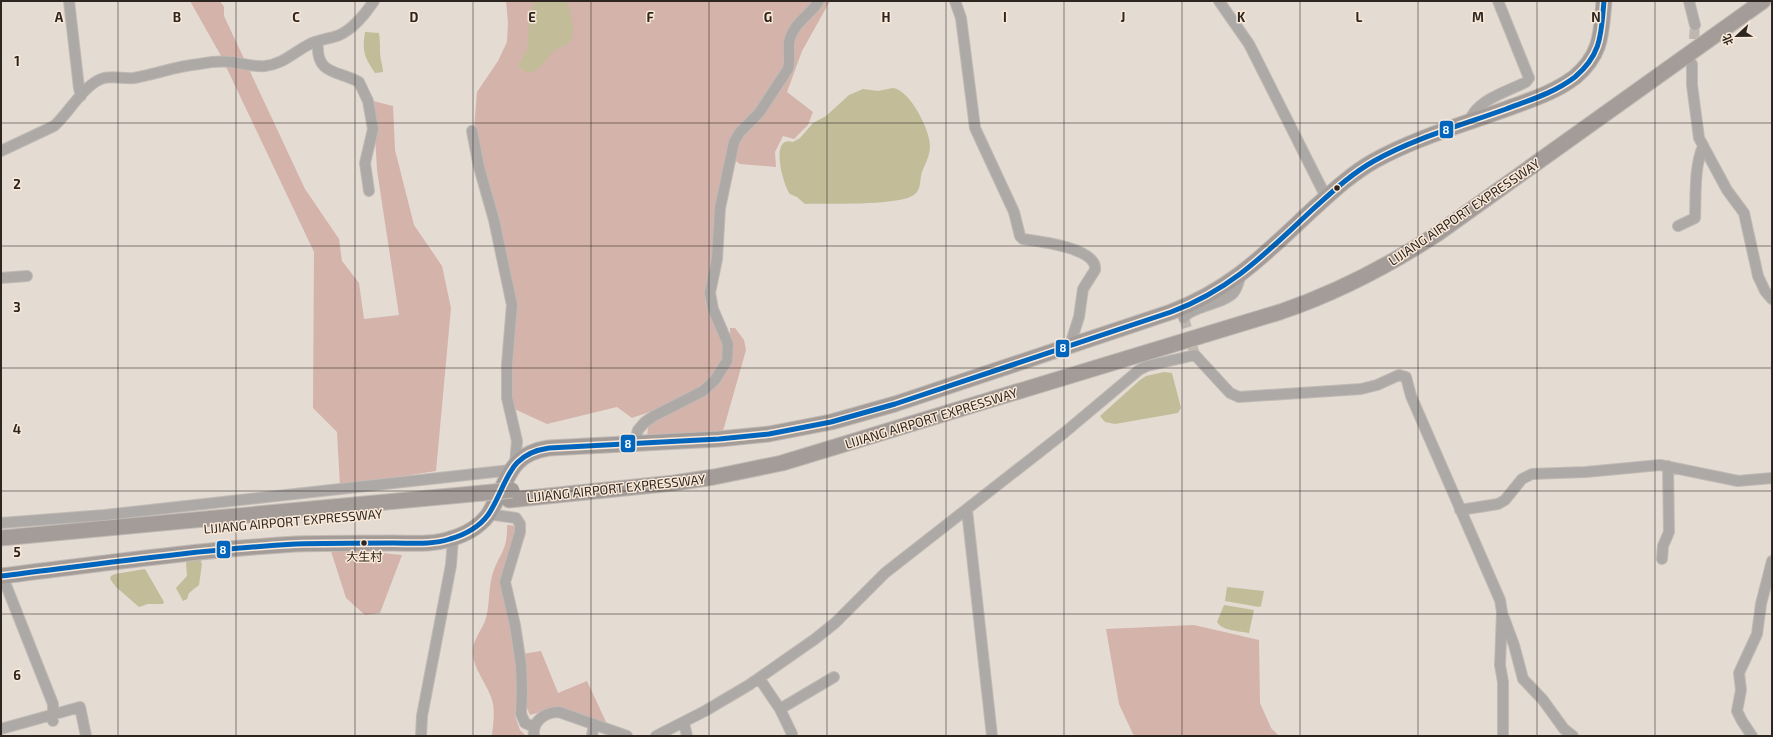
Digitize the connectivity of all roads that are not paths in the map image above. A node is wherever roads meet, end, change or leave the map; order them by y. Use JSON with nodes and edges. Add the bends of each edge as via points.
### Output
{"nodes":[{"id":1,"x":69,"y":1,"type":"edge"},
{"id":2,"x":374,"y":1,"type":"edge"},
{"id":3,"x":819,"y":1,"type":"edge"},
{"id":4,"x":955,"y":1,"type":"edge"},
{"id":5,"x":1219,"y":1,"type":"edge"},
{"id":6,"x":1498,"y":1,"type":"edge"},
{"id":7,"x":1604,"y":1,"type":"edge"},
{"id":8,"x":1689,"y":1,"type":"edge"},
{"id":9,"x":1747,"y":1,"type":"edge"},
{"id":10,"x":1763,"y":1,"type":"edge"},
{"id":11,"x":1695,"y":25,"type":"tunnel mouth"},
{"id":12,"x":318,"y":41,"type":"junction"},
{"id":13,"x":1692,"y":64,"type":"tunnel mouth"},
{"id":14,"x":81,"y":96,"type":"junction"},
{"id":15,"x":1469,"y":122,"type":"junction"},
{"id":16,"x":472,"y":131,"type":"dead end"},
{"id":17,"x":1703,"y":146,"type":"junction"},
{"id":18,"x":1,"y":151,"type":"edge"},
{"id":19,"x":369,"y":191,"type":"dead end"},
{"id":20,"x":1326,"y":197,"type":"junction"},
{"id":21,"x":1678,"y":226,"type":"dead end"},
{"id":22,"x":1242,"y":274,"type":"junction"},
{"id":23,"x":27,"y":276,"type":"dead end"},
{"id":24,"x":1,"y":278,"type":"edge"},
{"id":25,"x":1772,"y":299,"type":"edge"},
{"id":26,"x":1184,"y":318,"type":"dead end"},
{"id":27,"x":1072,"y":345,"type":"junction"},
{"id":28,"x":634,"y":444,"type":"junction"},
{"id":29,"x":1668,"y":466,"type":"junction"},
{"id":30,"x":513,"y":467,"type":"junction"},
{"id":31,"x":1772,"y":478,"type":"edge"},
{"id":32,"x":511,"y":495,"type":"junction"},
{"id":33,"x":484,"y":503,"type":"junction"},
{"id":34,"x":966,"y":510,"type":"junction"},
{"id":35,"x":1460,"y":510,"type":"junction"},
{"id":36,"x":1,"y":523,"type":"edge"},
{"id":37,"x":1,"y":538,"type":"edge"},
{"id":38,"x":453,"y":538,"type":"junction"},
{"id":39,"x":1,"y":548,"type":"edge"},
{"id":40,"x":1662,"y":559,"type":"dead end"},
{"id":41,"x":1772,"y":561,"type":"edge"},
{"id":42,"x":1,"y":576,"type":"edge"},
{"id":43,"x":1502,"y":612,"type":"junction"},
{"id":44,"x":834,"y":677,"type":"dead end"},
{"id":45,"x":760,"y":678,"type":"junction"},
{"id":46,"x":780,"y":709,"type":"junction"},
{"id":47,"x":53,"y":718,"type":"junction"},
{"id":48,"x":684,"y":723,"type":"junction"},
{"id":49,"x":594,"y":724,"type":"junction"},
{"id":50,"x":1,"y":729,"type":"edge"},
{"id":51,"x":534,"y":731,"type":"edge"},
{"id":52,"x":86,"y":736,"type":"edge"},
{"id":53,"x":421,"y":736,"type":"edge"},
{"id":54,"x":592,"y":736,"type":"edge"},
{"id":55,"x":627,"y":736,"type":"edge"},
{"id":56,"x":656,"y":736,"type":"edge"},
{"id":57,"x":687,"y":736,"type":"edge"},
{"id":58,"x":792,"y":736,"type":"edge"},
{"id":59,"x":992,"y":736,"type":"edge"},
{"id":60,"x":1503,"y":736,"type":"edge"},
{"id":61,"x":1573,"y":736,"type":"edge"},
{"id":62,"x":1752,"y":736,"type":"edge"}],
"edges":[{"from":1,"to":14,"type":"street"},
{"from":2,"to":12,"type":"street","via":[[364,15],[347,30],[337,36]]},
{"from":3,"to":28,"type":"street","via":[[793,32],[788,69],[759,113],[734,142],[720,208],[717,259],[710,293],[713,309],[728,344],[727,361],[715,380],[703,391],[645,422],[638,430]]},
{"from":4,"to":27,"type":"street","via":[[961,18],[975,128],[1014,212],[1020,236],[1023,239],[1058,245],[1083,253],[1091,258],[1096,266],[1083,289]]},
{"from":5,"to":20,"type":"street","via":[[1249,44]]},
{"from":6,"to":15,"type":"street","via":[[1529,78],[1526,82],[1479,106],[1472,113]]},
{"from":7,"to":15,"type":"highway","via":[[1598,47],[1586,67],[1552,91]]},
{"from":8,"to":11,"type":"street"},
{"from":9,"to":32,"type":"highway","name":"LIJIANG AIRPORT EXPRESSWAY","via":[[1426,230],[1376,260],[1316,289],[1278,303],[779,454],[672,474]]},
{"from":10,"to":32,"type":"highway","name":"LIJIANG AIRPORT EXPRESSWAY","via":[[1437,234],[1380,268],[1314,300],[782,463],[680,482]]},
{"from":12,"to":14,"type":"street","via":[[272,65],[256,67],[233,62],[208,63],[133,78],[105,78],[95,82]]},
{"from":12,"to":19,"type":"street","via":[[318,55],[327,69],[331,73],[359,82],[368,101],[373,129],[365,163]]},
{"from":13,"to":17,"type":"street","via":[[1694,105]]},
{"from":14,"to":18,"type":"street","via":[[54,126]]},
{"from":15,"to":20,"type":"highway","via":[[1410,144],[1374,161],[1353,174]]},
{"from":16,"to":30,"type":"street","via":[[512,300],[507,398],[517,441]]},
{"from":17,"to":21,"type":"street","via":[[1697,168],[1695,218]]},
{"from":17,"to":25,"type":"street","via":[[1727,190],[1744,212],[1758,276]]},
{"from":20,"to":22,"type":"highway"},
{"from":22,"to":26,"type":"street","via":[[1232,294],[1211,305],[1190,311]]},
{"from":22,"to":27,"type":"highway","via":[[1183,307]]},
{"from":23,"to":24,"type":"street"},
{"from":27,"to":28,"type":"highway","via":[[896,404],[831,422],[744,437]]},
{"from":28,"to":30,"type":"highway","via":[[543,449],[525,456]]},
{"from":29,"to":31,"type":"street","via":[[1738,481]]},
{"from":29,"to":35,"type":"street","via":[[1645,465],[1586,472],[1532,474],[1522,479],[1505,500],[1498,504]]},
{"from":29,"to":40,"type":"street","via":[[1669,532],[1663,546]]},
{"from":30,"to":33,"type":"highway"},
{"from":30,"to":36,"type":"street","via":[[112,514]]},
{"from":32,"to":33,"type":"highway","name":"LIJIANG AIRPORT EXPRESSWAY","bridge":true},
{"from":33,"to":37,"type":"highway","name":"LIJIANG AIRPORT EXPRESSWAY"},
{"from":33,"to":38,"type":"highway","via":[[473,529]]},
{"from":33,"to":39,"type":"highway","name":"LIJIANG AIRPORT EXPRESSWAY"},
{"from":33,"to":51,"type":"street","via":[[516,518],[520,524],[520,532],[505,582],[521,665],[521,714]]},
{"from":34,"to":35,"type":"street","via":[[1064,433],[1138,370],[1195,355],[1230,393],[1239,397],[1361,389],[1403,375],[1407,379]]},
{"from":34,"to":45,"type":"street","via":[[885,573],[835,623]]},
{"from":34,"to":59,"type":"street"},
{"from":35,"to":43,"type":"street","via":[[1498,595]]},
{"from":38,"to":42,"type":"highway","via":[[432,542],[331,543],[242,549]]},
{"from":38,"to":53,"type":"street","via":[[451,565],[422,716]]},
{"from":41,"to":62,"type":"street","via":[[1757,634],[1739,673],[1738,714]]},
{"from":42,"to":47,"type":"street","via":[[53,704]]},
{"from":43,"to":60,"type":"street","via":[[1500,665],[1503,682]]},
{"from":43,"to":61,"type":"street","via":[[1523,679]]},
{"from":44,"to":46,"type":"street"},
{"from":45,"to":46,"type":"street"},
{"from":45,"to":48,"type":"street"},
{"from":46,"to":58,"type":"street"},
{"from":47,"to":50,"type":"street"},
{"from":47,"to":52,"type":"street","via":[[80,707]]},
{"from":48,"to":56,"type":"street"},
{"from":48,"to":57,"type":"street"},
{"from":49,"to":51,"type":"street","via":[[555,712],[544,716]]},
{"from":49,"to":54,"type":"street"},
{"from":49,"to":55,"type":"street"}]}
